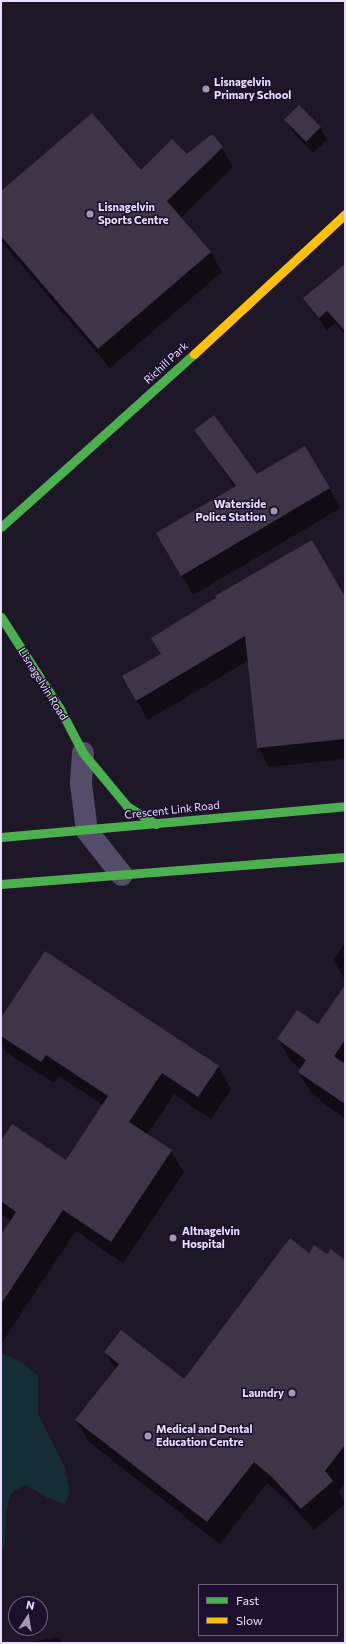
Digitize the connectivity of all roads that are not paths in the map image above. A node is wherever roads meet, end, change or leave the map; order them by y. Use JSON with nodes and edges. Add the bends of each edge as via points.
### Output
{"nodes":[{"id":1,"x":344,"y":217,"type":"edge"},
{"id":2,"x":1,"y":527,"type":"edge"},
{"id":3,"x":1,"y":617,"type":"edge"},
{"id":4,"x":83,"y":753,"type":"junction"},
{"id":5,"x":345,"y":806,"type":"edge"},
{"id":6,"x":156,"y":824,"type":"junction"},
{"id":7,"x":87,"y":831,"type":"junction"},
{"id":8,"x":1,"y":837,"type":"edge"},
{"id":9,"x":345,"y":857,"type":"edge"},
{"id":10,"x":122,"y":876,"type":"junction"},
{"id":11,"x":1,"y":884,"type":"edge"}],
"edges":[{"from":1,"to":2,"type":"main road","name":"Richill Park","via":[[139,405]]},
{"from":3,"to":4,"type":"main road","name":"Lisnagelvin Road","via":[[60,709]]},
{"from":4,"to":6,"type":"main road","name":"Lisnagelvin Road","via":[[127,806]]},
{"from":4,"to":7,"type":"street","via":[[81,784]]},
{"from":5,"to":6,"type":"main road","name":"Crescent Link Road"},
{"from":6,"to":7,"type":"main road","name":"Crescent Link Road"},
{"from":7,"to":8,"type":"main road","name":"Crescent Link Road"},
{"from":7,"to":10,"type":"street"},
{"from":9,"to":10,"type":"main road"},
{"from":10,"to":11,"type":"main road"}]}
